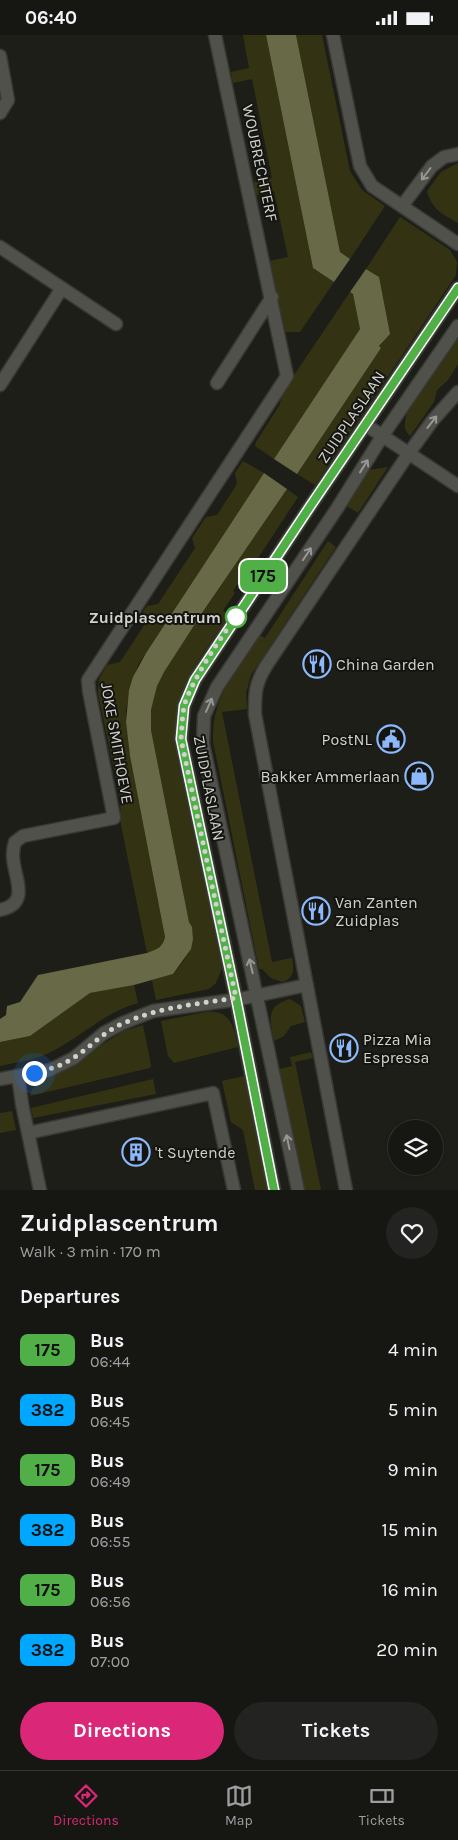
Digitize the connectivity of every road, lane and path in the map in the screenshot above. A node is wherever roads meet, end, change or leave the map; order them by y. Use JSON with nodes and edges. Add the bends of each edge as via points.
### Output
{"nodes":[{"id":1,"x":216,"y":35,"type":"edge"},
{"id":2,"x":333,"y":35,"type":"edge"},
{"id":3,"x":0,"y":56,"type":"edge"},
{"id":4,"x":0,"y":113,"type":"edge"},
{"id":5,"x":458,"y":154,"type":"edge"},
{"id":6,"x":402,"y":206,"type":"junction"},
{"id":7,"x":458,"y":244,"type":"edge"},
{"id":8,"x":0,"y":247,"type":"edge"},
{"id":9,"x":62,"y":288,"type":"junction"},
{"id":10,"x":458,"y":288,"type":"edge"},
{"id":11,"x":272,"y":297,"type":"junction"},
{"id":12,"x":116,"y":324,"type":"dead end"},
{"id":13,"x":458,"y":326,"type":"edge"},
{"id":14,"x":217,"y":383,"type":"dead end"},
{"id":15,"x":0,"y":385,"type":"edge"},
{"id":16,"x":458,"y":392,"type":"edge"},
{"id":17,"x":366,"y":425,"type":"junction"},
{"id":18,"x":383,"y":435,"type":"junction"},
{"id":19,"x":242,"y":446,"type":"joint"},
{"id":20,"x":410,"y":453,"type":"junction"},
{"id":21,"x":458,"y":485,"type":"edge"},
{"id":22,"x":0,"y":910,"type":"edge"},
{"id":23,"x":307,"y":985,"type":"junction"},
{"id":24,"x":257,"y":996,"type":"junction"},
{"id":25,"x":236,"y":998,"type":"junction"},
{"id":26,"x":18,"y":1076,"type":"junction"},
{"id":27,"x":0,"y":1079,"type":"edge"},
{"id":28,"x":28,"y":1133,"type":"junction"},
{"id":29,"x":40,"y":1190,"type":"edge"},
{"id":30,"x":234,"y":1190,"type":"edge"},
{"id":31,"x":274,"y":1190,"type":"edge"},
{"id":32,"x":298,"y":1190,"type":"edge"},
{"id":33,"x":346,"y":1190,"type":"edge"}],
"edges":[{"from":1,"to":11,"type":"street","name":"WOUBRECHTERF"},
{"from":2,"to":6,"type":"street","via":[[360,167],[372,186]]},
{"from":3,"to":4,"type":"street","via":[[8,100]]},
{"from":5,"to":6,"type":"street","one_way":true,"via":[[444,157],[432,166]]},
{"from":6,"to":7,"type":"street"},
{"from":8,"to":9,"type":"street"},
{"from":9,"to":12,"type":"street"},
{"from":9,"to":15,"type":"street"},
{"from":10,"to":17,"type":"street","name":"ZUIDPLASLAAN"},
{"from":11,"to":14,"type":"street"},
{"from":11,"to":19,"type":"street","name":"WOUBRECHTERF","via":[[288,376]]},
{"from":13,"to":18,"type":"street","name":"ZUIDPLASLAAN"},
{"from":20,"to":16,"type":"street","one_way":true},
{"from":17,"to":18,"type":"street"},
{"from":17,"to":25,"type":"street","name":"ZUIDPLASLAAN","via":[[236,616],[195,680],[184,706],[181,739]]},
{"from":18,"to":20,"type":"street"},
{"from":24,"to":18,"type":"street","name":"ZUIDPLASLAAN","one_way":true,"via":[[203,744],[204,717],[217,687]]},
{"from":19,"to":22,"type":"street","name":"JOKE SMITHOEVE","via":[[88,679],[114,819],[23,837],[15,842],[12,854],[18,900],[8,909]]},
{"from":20,"to":21,"type":"street"},
{"from":20,"to":23,"type":"street","via":[[266,666],[254,692],[255,714]]},
{"from":23,"to":24,"type":"street"},
{"from":23,"to":33,"type":"street"},
{"from":24,"to":25,"type":"street"},
{"from":32,"to":24,"type":"street","name":"ZUIDPLASLAAN","one_way":true},
{"from":25,"to":26,"type":"street","via":[[153,1011],[104,1033],[74,1058],[50,1070]]},
{"from":25,"to":31,"type":"street","name":"ZUIDPLASLAAN"},
{"from":26,"to":27,"type":"street"},
{"from":26,"to":28,"type":"street"},
{"from":28,"to":29,"type":"street"},
{"from":28,"to":30,"type":"street","via":[[213,1093]]}]}
